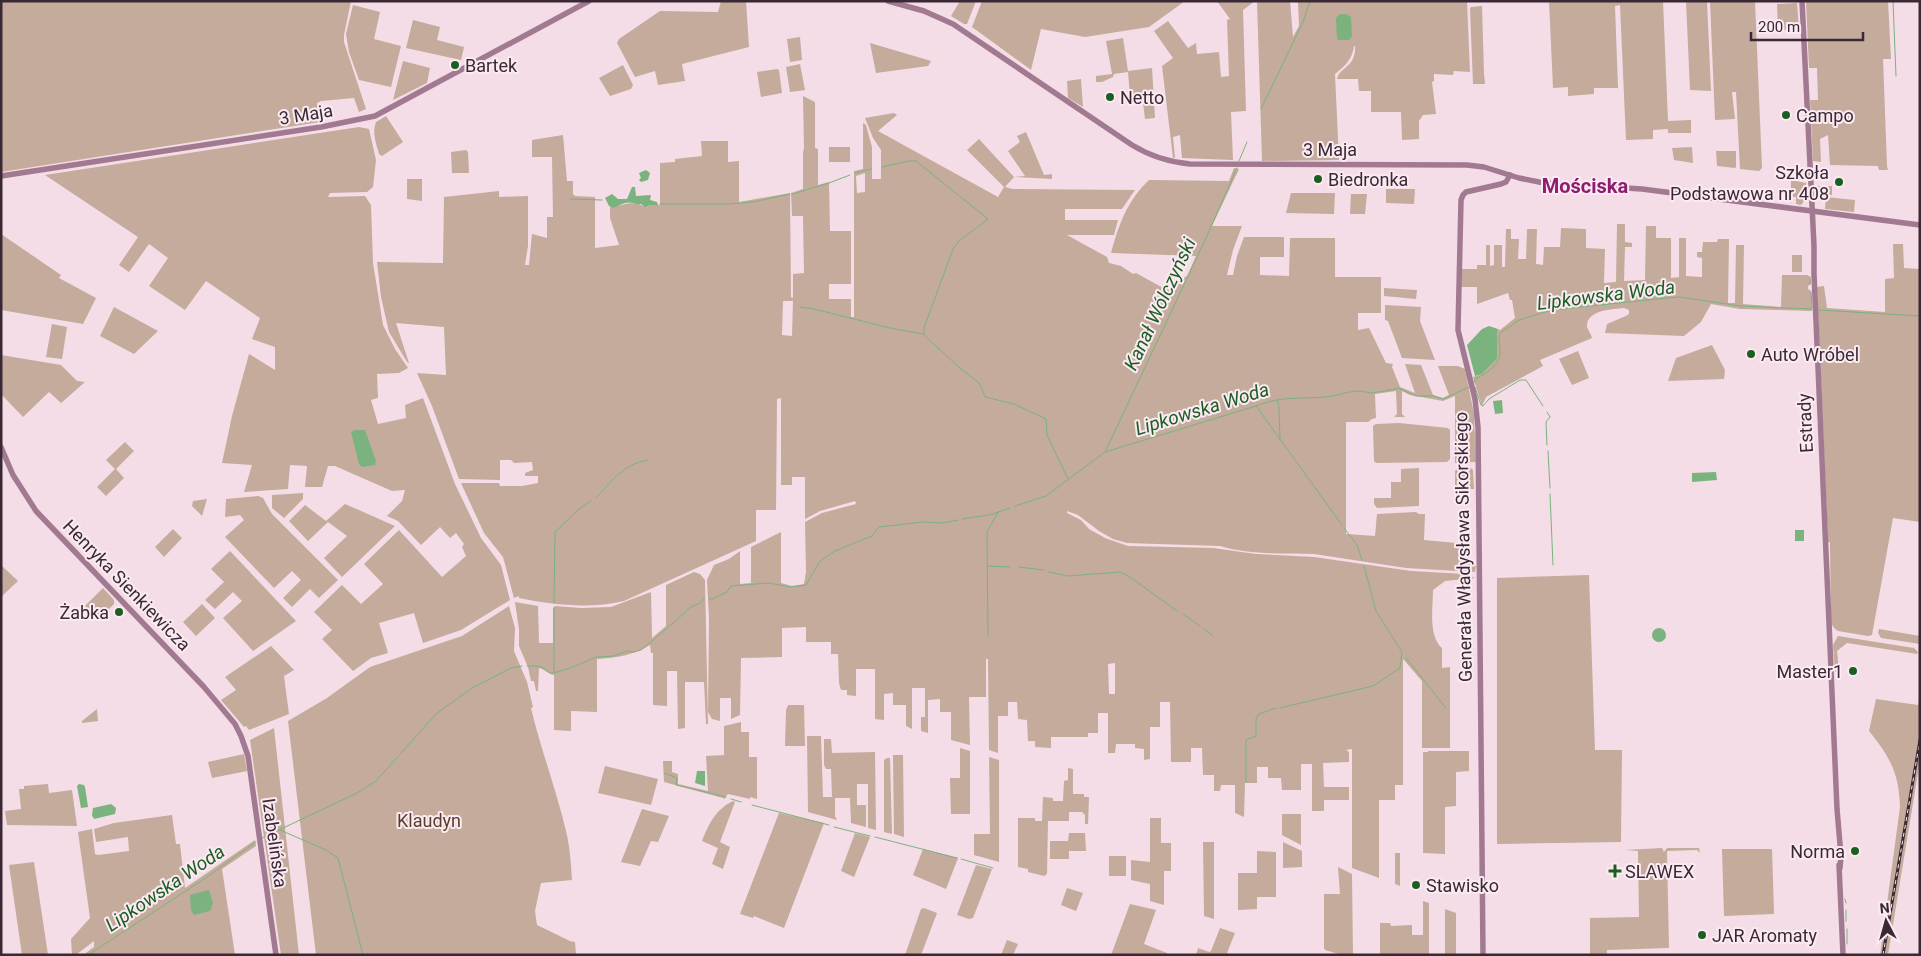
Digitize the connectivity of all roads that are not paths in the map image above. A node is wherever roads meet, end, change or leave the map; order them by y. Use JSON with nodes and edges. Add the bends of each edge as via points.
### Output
{"nodes":[{"id":1,"x":589,"y":1,"type":"edge"},
{"id":2,"x":888,"y":1,"type":"edge"},
{"id":3,"x":1802,"y":1,"type":"edge"},
{"id":4,"x":1510,"y":175,"type":"junction"},
{"id":5,"x":1,"y":176,"type":"edge"},
{"id":6,"x":1812,"y":212,"type":"junction"},
{"id":7,"x":1920,"y":225,"type":"edge"},
{"id":8,"x":1,"y":447,"type":"edge"},
{"id":9,"x":241,"y":736,"type":"joint"},
{"id":10,"x":276,"y":955,"type":"edge"},
{"id":11,"x":1482,"y":955,"type":"edge"},
{"id":12,"x":1844,"y":955,"type":"edge"}],
"edges":[{"from":1,"to":5,"type":"main road","name":"3 Maja","via":[[375,116]]},
{"from":2,"to":4,"type":"main road","name":"3 Maja","via":[[924,11],[953,24],[1132,145],[1164,160],[1190,164],[1467,165]]},
{"from":3,"to":6,"type":"main road","name":"Estrady"},
{"from":4,"to":6,"type":"main road","name":"3 Maja","via":[[1544,183],[1642,189]]},
{"from":4,"to":11,"type":"main road","name":"Generała Władysława Sikorskiego","via":[[1502,184],[1466,192],[1461,200],[1458,326],[1478,427]]},
{"from":6,"to":7,"type":"main road","name":"3 Maja"},
{"from":6,"to":12,"type":"main road","name":"Estrady","via":[[1839,843],[1837,856]]},
{"from":8,"to":9,"type":"main road","name":"Henryka Sienkiewicza","via":[[13,475],[36,511],[228,713]]},
{"from":9,"to":10,"type":"main road","name":"Izabelińska","via":[[249,762]]}]}
